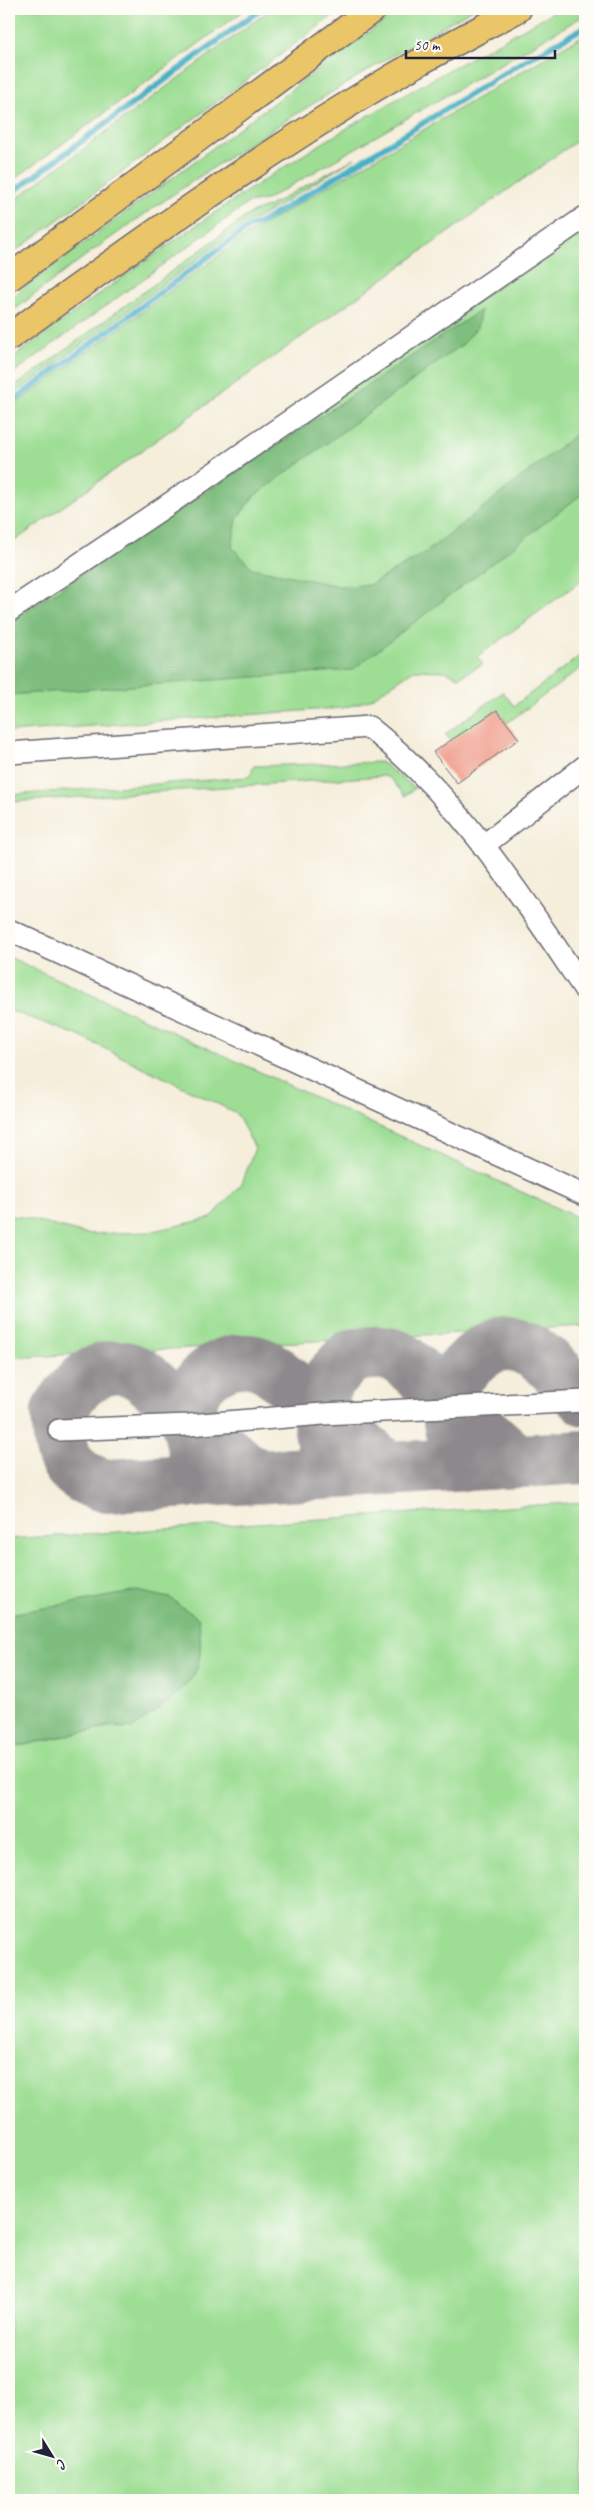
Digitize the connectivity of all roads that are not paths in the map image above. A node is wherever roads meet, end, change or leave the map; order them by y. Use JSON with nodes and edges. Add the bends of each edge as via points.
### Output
{"nodes":[{"id":1,"x":373,"y":9,"type":"edge"},
{"id":2,"x":518,"y":9,"type":"edge"},
{"id":3,"x":585,"y":217,"type":"edge"},
{"id":4,"x":9,"y":278,"type":"edge"},
{"id":5,"x":9,"y":337,"type":"edge"},
{"id":6,"x":9,"y":612,"type":"edge"},
{"id":7,"x":9,"y":753,"type":"edge"},
{"id":8,"x":585,"y":766,"type":"edge"},
{"id":9,"x":483,"y":846,"type":"junction"},
{"id":10,"x":9,"y":930,"type":"edge"},
{"id":11,"x":585,"y":990,"type":"edge"},
{"id":12,"x":585,"y":1195,"type":"edge"},
{"id":13,"x":585,"y":1401,"type":"edge"},
{"id":14,"x":59,"y":1430,"type":"dead end"}],
"edges":[{"from":1,"to":4,"type":"main road"},
{"from":2,"to":5,"type":"main road","via":[[396,76],[273,152],[150,235]]},
{"from":3,"to":6,"type":"street"},
{"from":7,"to":9,"type":"street","via":[[369,727],[406,757]]},
{"from":8,"to":9,"type":"street"},
{"from":9,"to":11,"type":"street","via":[[540,921]]},
{"from":10,"to":12,"type":"street"},
{"from":13,"to":14,"type":"street"}]}
